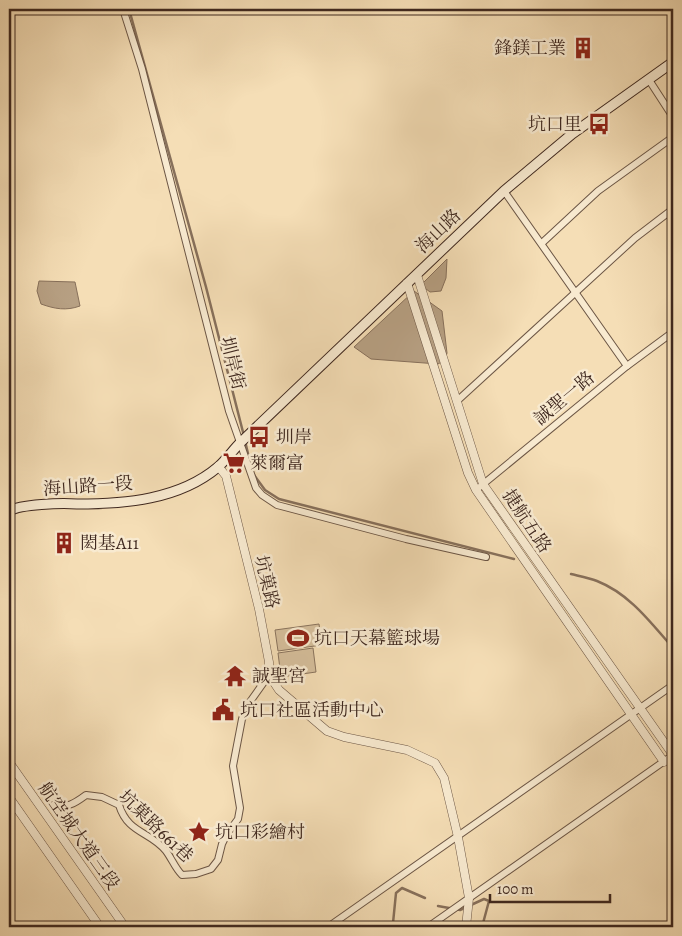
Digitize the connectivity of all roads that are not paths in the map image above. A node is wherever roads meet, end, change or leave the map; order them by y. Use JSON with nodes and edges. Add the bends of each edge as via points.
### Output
{"nodes":[{"id":1,"x":123,"y":9,"type":"edge"},
{"id":2,"x":673,"y":62,"type":"edge"},
{"id":3,"x":649,"y":80,"type":"junction"},
{"id":4,"x":673,"y":117,"type":"edge"},
{"id":5,"x":673,"y":137,"type":"edge"},
{"id":6,"x":504,"y":191,"type":"junction"},
{"id":7,"x":673,"y":209,"type":"edge"},
{"id":8,"x":542,"y":243,"type":"junction"},
{"id":9,"x":417,"y":275,"type":"junction"},
{"id":10,"x":407,"y":283,"type":"junction"},
{"id":11,"x":577,"y":293,"type":"junction"},
{"id":12,"x":673,"y":332,"type":"edge"},
{"id":13,"x":627,"y":366,"type":"junction"},
{"id":14,"x":457,"y":401,"type":"junction"},
{"id":15,"x":241,"y":442,"type":"junction"},
{"id":16,"x":9,"y":452,"type":"edge"},
{"id":17,"x":218,"y":466,"type":"junction"},
{"id":18,"x":484,"y":484,"type":"junction"},
{"id":19,"x":476,"y":490,"type":"junction"},
{"id":20,"x":10,"y":510,"type":"edge"},
{"id":21,"x":486,"y":558,"type":"dead end"},
{"id":22,"x":269,"y":675,"type":"junction"},
{"id":23,"x":673,"y":685,"type":"edge"},
{"id":24,"x":641,"y":708,"type":"junction"},
{"id":25,"x":632,"y":715,"type":"junction"},
{"id":26,"x":673,"y":755,"type":"edge"},
{"id":27,"x":9,"y":762,"type":"edge"},
{"id":28,"x":664,"y":762,"type":"junction"},
{"id":29,"x":9,"y":797,"type":"edge"},
{"id":30,"x":53,"y":805,"type":"dead end"},
{"id":31,"x":458,"y":837,"type":"junction"},
{"id":32,"x":469,"y":898,"type":"junction"},
{"id":33,"x":100,"y":927,"type":"edge"},
{"id":34,"x":125,"y":927,"type":"edge"},
{"id":35,"x":328,"y":927,"type":"edge"},
{"id":36,"x":428,"y":927,"type":"edge"},
{"id":37,"x":466,"y":927,"type":"edge"}],
"edges":[{"from":1,"to":15,"type":"street","name":"圳岸街","via":[[142,69],[229,411]]},
{"from":2,"to":3,"type":"main road","name":"海山路"},
{"from":3,"to":4,"type":"street"},
{"from":3,"to":6,"type":"main road","name":"海山路","via":[[572,134]]},
{"from":5,"to":8,"type":"street","via":[[598,191]]},
{"from":6,"to":8,"type":"street"},
{"from":6,"to":9,"type":"main road","name":"海山路"},
{"from":7,"to":11,"type":"street","via":[[635,238]]},
{"from":8,"to":11,"type":"street"},
{"from":9,"to":10,"type":"main road","name":"海山路"},
{"from":9,"to":14,"type":"street","name":"捷航五路"},
{"from":10,"to":15,"type":"main road","name":"海山路"},
{"from":10,"to":19,"type":"street","name":"捷航五路"},
{"from":11,"to":13,"type":"street"},
{"from":11,"to":14,"type":"street"},
{"from":12,"to":13,"type":"street","name":"誠聖一路"},
{"from":13,"to":18,"type":"street","name":"誠聖一路"},
{"from":14,"to":18,"type":"street","name":"捷航五路"},
{"from":15,"to":17,"type":"main road","name":"海山路一段"},
{"from":15,"to":21,"type":"street","name":"圳岸街","via":[[256,488],[277,505]]},
{"from":16,"to":20,"type":"street"},
{"from":17,"to":20,"type":"main road","name":"海山路一段","via":[[179,490],[158,496],[113,504],[56,503]]},
{"from":17,"to":22,"type":"street","name":"坑菓路","via":[[226,476],[259,609]]},
{"from":18,"to":19,"type":"street","name":"誠聖一路"},
{"from":18,"to":24,"type":"street","name":"捷航五路"},
{"from":19,"to":25,"type":"street","name":"捷航五路"},
{"from":22,"to":30,"type":"street","name":"坑菓路661巷","via":[[247,706],[242,719],[233,766],[240,808],[238,818],[211,869],[182,875],[166,851],[129,824],[119,805],[102,797],[86,795],[64,807]]},
{"from":22,"to":31,"type":"street","via":[[279,690],[327,731],[407,750],[434,763],[444,778]]},
{"from":23,"to":24,"type":"street"},
{"from":24,"to":25,"type":"street"},
{"from":24,"to":26,"type":"street","name":"捷航五路"},
{"from":25,"to":28,"type":"street","name":"捷航五路"},
{"from":25,"to":31,"type":"street"},
{"from":26,"to":28,"type":"street"},
{"from":27,"to":34,"type":"street","name":"航空城大道三段"},
{"from":28,"to":32,"type":"street"},
{"from":29,"to":33,"type":"street","name":"航空城大道三段"},
{"from":31,"to":32,"type":"street"},
{"from":31,"to":35,"type":"street"},
{"from":32,"to":36,"type":"street"},
{"from":32,"to":37,"type":"street"}]}
